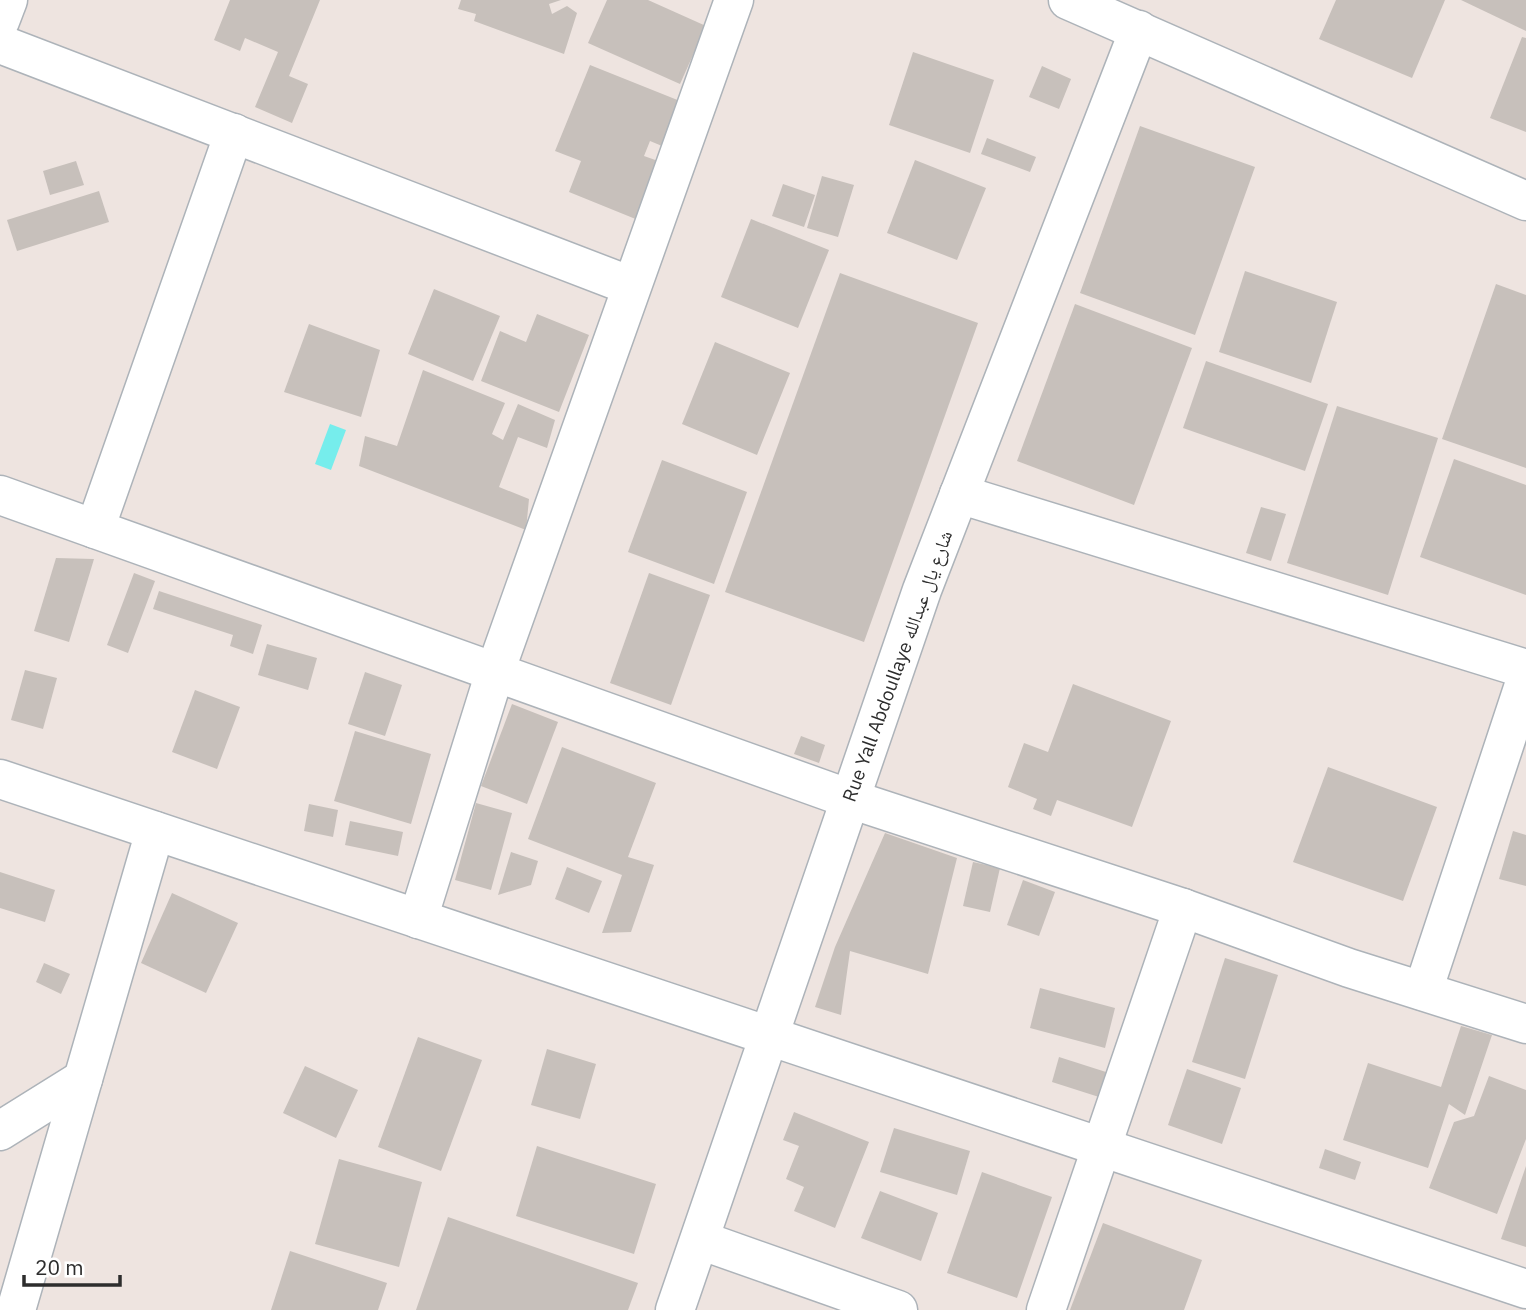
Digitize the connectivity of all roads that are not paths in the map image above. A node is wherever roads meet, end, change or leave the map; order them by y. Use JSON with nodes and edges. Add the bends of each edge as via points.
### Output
{"nodes":[{"id":1,"x":8,"y":0,"type":"edge"},
{"id":2,"x":733,"y":0,"type":"edge"},
{"id":3,"x":1068,"y":0,"type":"edge"},
{"id":4,"x":0,"y":21,"type":"edge"},
{"id":5,"x":1139,"y":30,"type":"junction"},
{"id":6,"x":0,"y":44,"type":"edge"},
{"id":7,"x":233,"y":134,"type":"junction"},
{"id":8,"x":1526,"y":201,"type":"edge"},
{"id":9,"x":631,"y":286,"type":"junction"},
{"id":10,"x":959,"y":494,"type":"junction"},
{"id":11,"x":0,"y":495,"type":"edge"},
{"id":12,"x":95,"y":529,"type":"junction"},
{"id":13,"x":1526,"y":669,"type":"edge"},
{"id":14,"x":495,"y":672,"type":"junction"},
{"id":15,"x":1526,"y":679,"type":"edge"},
{"id":16,"x":0,"y":779,"type":"edge"},
{"id":17,"x":850,"y":799,"type":"junction"},
{"id":18,"x":155,"y":831,"type":"junction"},
{"id":19,"x":1183,"y":908,"type":"junction"},
{"id":20,"x":418,"y":919,"type":"junction"},
{"id":21,"x":1423,"y":991,"type":"junction"},
{"id":22,"x":1526,"y":1024,"type":"edge"},
{"id":23,"x":768,"y":1035,"type":"junction"},
{"id":24,"x":83,"y":1079,"type":"junction"},
{"id":25,"x":0,"y":1131,"type":"edge"},
{"id":26,"x":1101,"y":1147,"type":"junction"},
{"id":27,"x":700,"y":1240,"type":"junction"},
{"id":28,"x":1526,"y":1289,"type":"edge"},
{"id":29,"x":16,"y":1310,"type":"edge"},
{"id":30,"x":675,"y":1310,"type":"edge"},
{"id":31,"x":898,"y":1310,"type":"edge"},
{"id":32,"x":1046,"y":1310,"type":"edge"}],
"edges":[{"from":1,"to":4,"type":"street"},
{"from":2,"to":9,"type":"street"},
{"from":3,"to":5,"type":"street"},
{"from":5,"to":8,"type":"street"},
{"from":5,"to":10,"type":"street","name":"Rue Yall Abdoullaye شارع يال عبدالله"},
{"from":6,"to":7,"type":"street"},
{"from":7,"to":9,"type":"street"},
{"from":7,"to":12,"type":"street"},
{"from":9,"to":14,"type":"street"},
{"from":10,"to":13,"type":"street"},
{"from":10,"to":17,"type":"street","name":"Rue Yall Abdoullaye شارع يال عبدالله"},
{"from":11,"to":12,"type":"street"},
{"from":12,"to":14,"type":"street"},
{"from":14,"to":17,"type":"street"},
{"from":14,"to":20,"type":"street"},
{"from":15,"to":21,"type":"street"},
{"from":16,"to":18,"type":"street"},
{"from":17,"to":19,"type":"street"},
{"from":17,"to":23,"type":"street","name":"Rue Yall Abdoullaye شارع يال عبدالله"},
{"from":18,"to":20,"type":"street"},
{"from":18,"to":24,"type":"street"},
{"from":19,"to":21,"type":"street"},
{"from":19,"to":26,"type":"street"},
{"from":20,"to":23,"type":"street"},
{"from":21,"to":22,"type":"street"},
{"from":23,"to":26,"type":"street"},
{"from":23,"to":27,"type":"street","name":"Rue Yall Abdoullaye شارع يال عبدالله"},
{"from":24,"to":25,"type":"street"},
{"from":24,"to":29,"type":"street"},
{"from":26,"to":28,"type":"street"},
{"from":26,"to":32,"type":"street"},
{"from":27,"to":30,"type":"street","name":"Rue Yall Abdoullaye شارع يال عبدالله"},
{"from":27,"to":31,"type":"street"}]}
